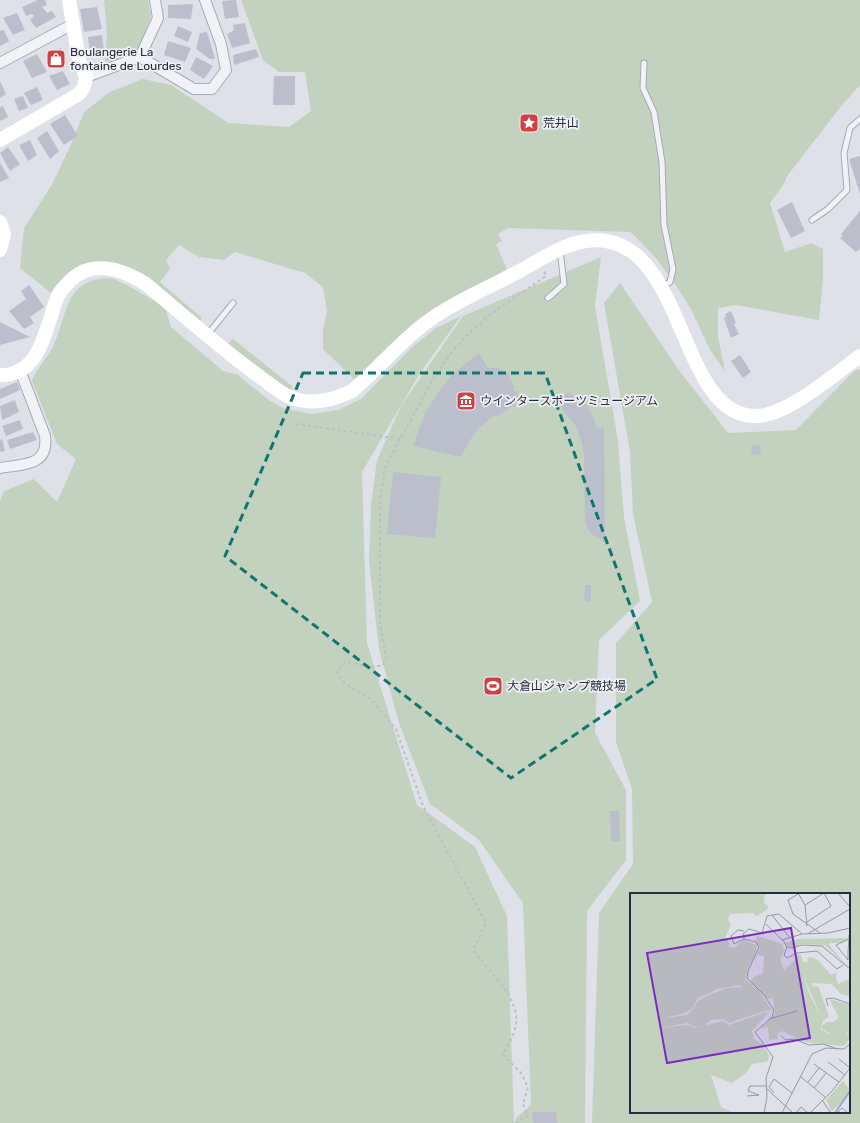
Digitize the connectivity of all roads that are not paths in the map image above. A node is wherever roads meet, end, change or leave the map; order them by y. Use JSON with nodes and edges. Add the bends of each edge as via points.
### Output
{"nodes":[{"id":1,"x":69,"y":0,"type":"edge"},
{"id":2,"x":155,"y":0,"type":"edge"},
{"id":3,"x":205,"y":0,"type":"edge"},
{"id":4,"x":73,"y":24,"type":"junction"},
{"id":5,"x":140,"y":57,"type":"junction"},
{"id":6,"x":0,"y":63,"type":"edge"},
{"id":7,"x":644,"y":63,"type":"dead end"},
{"id":8,"x":86,"y":77,"type":"junction"},
{"id":9,"x":860,"y":119,"type":"edge"},
{"id":10,"x":0,"y":140,"type":"edge"},
{"id":11,"x":812,"y":220,"type":"dead end"},
{"id":12,"x":0,"y":222,"type":"edge"},
{"id":13,"x":560,"y":249,"type":"junction"},
{"id":14,"x":0,"y":250,"type":"edge"},
{"id":15,"x":662,"y":287,"type":"junction"},
{"id":16,"x":548,"y":298,"type":"dead end"},
{"id":17,"x":233,"y":303,"type":"dead end"},
{"id":18,"x":207,"y":335,"type":"junction"},
{"id":19,"x":860,"y":356,"type":"edge"},
{"id":20,"x":20,"y":370,"type":"junction"},
{"id":21,"x":0,"y":375,"type":"edge"},
{"id":22,"x":0,"y":468,"type":"edge"}],
"edges":[{"from":1,"to":4,"type":"street"},
{"from":2,"to":5,"type":"street","via":[[158,18]]},
{"from":3,"to":5,"type":"street","via":[[222,44],[226,70],[212,89],[194,89]]},
{"from":4,"to":6,"type":"street"},
{"from":4,"to":8,"type":"street","via":[[79,60]]},
{"from":5,"to":8,"type":"street"},
{"from":7,"to":15,"type":"lane","via":[[643,88],[654,112],[662,162],[664,225],[673,269],[670,282]]},
{"from":8,"to":10,"type":"street","via":[[79,94]]},
{"from":9,"to":11,"type":"lane","via":[[850,128],[844,153],[847,190],[828,210]]},
{"from":12,"to":14,"type":"street","via":[[4,234]]},
{"from":13,"to":15,"type":"street","via":[[587,241],[612,242],[624,247],[648,265]]},
{"from":13,"to":16,"type":"lane","via":[[564,284]]},
{"from":13,"to":18,"type":"street","via":[[473,293],[430,319],[366,380],[340,397],[311,402],[298,400],[274,388]]},
{"from":15,"to":19,"type":"street","via":[[696,362],[713,392],[727,406],[744,415],[770,415],[783,409]]},
{"from":17,"to":18,"type":"lane"},
{"from":18,"to":20,"type":"street","via":[[146,284],[130,274],[105,268],[92,269],[73,278],[58,296],[43,342],[34,357]]},
{"from":20,"to":21,"type":"street"},
{"from":20,"to":22,"type":"street","via":[[46,444],[41,458],[36,462]]}]}
